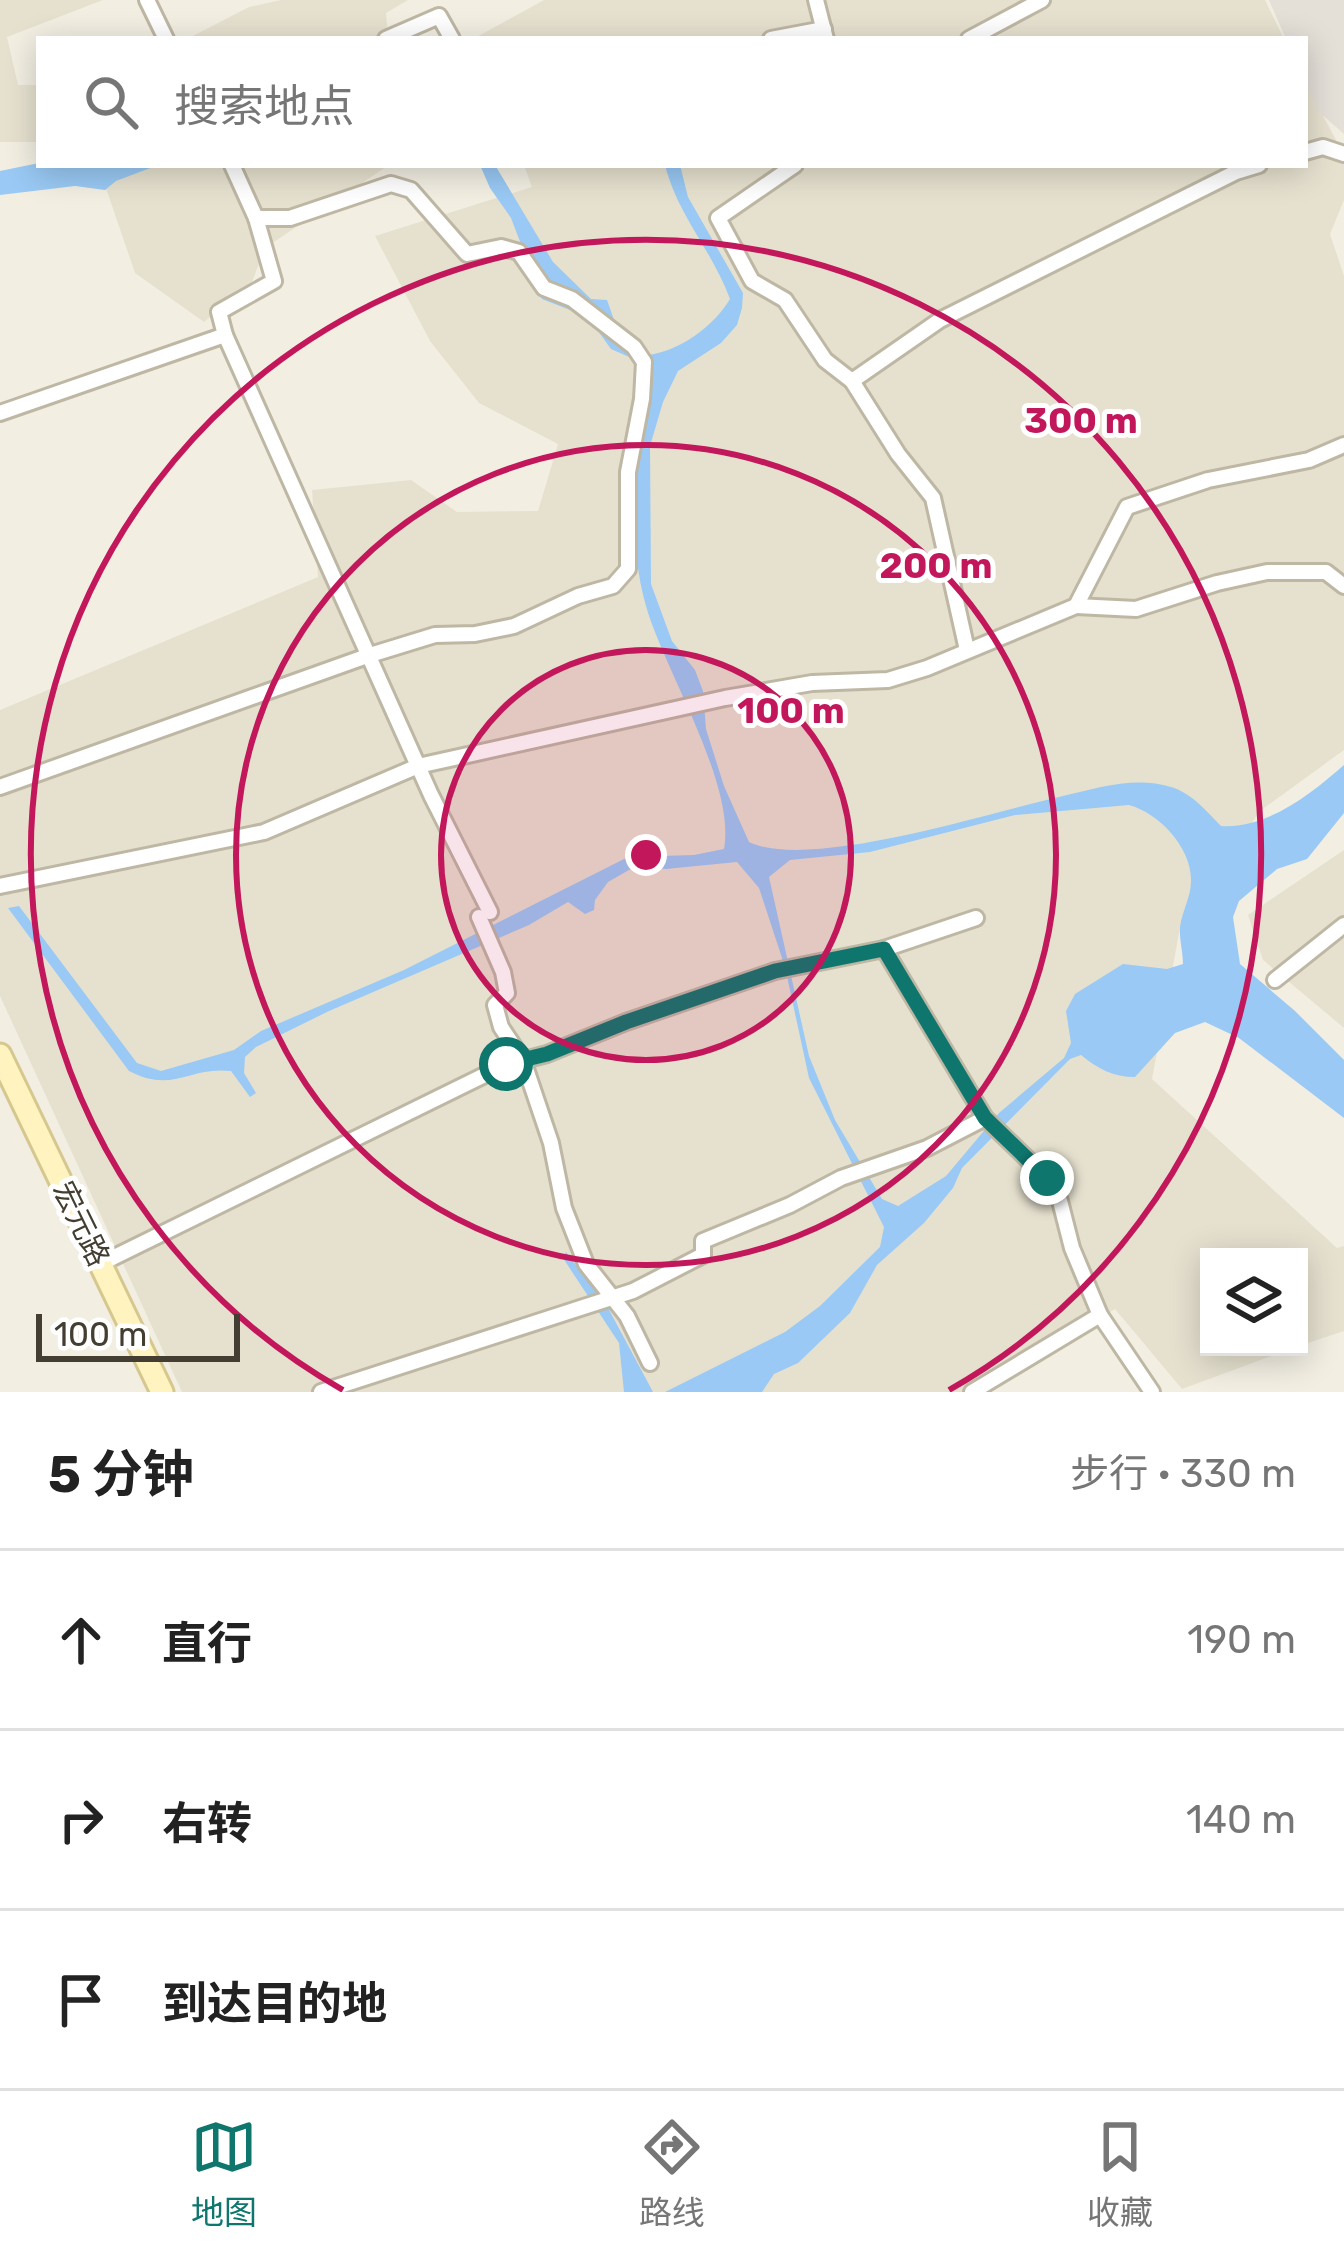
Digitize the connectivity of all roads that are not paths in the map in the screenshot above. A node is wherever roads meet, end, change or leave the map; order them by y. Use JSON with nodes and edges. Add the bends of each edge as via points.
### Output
{"nodes":[{"id":1,"x":147,"y":0,"type":"edge"},
{"id":2,"x":816,"y":0,"type":"edge"},
{"id":3,"x":1042,"y":0,"type":"edge"},
{"id":4,"x":825,"y":34,"type":"edge"},
{"id":5,"x":165,"y":36,"type":"edge"},
{"id":6,"x":393,"y":36,"type":"edge"},
{"id":7,"x":450,"y":36,"type":"edge"},
{"id":8,"x":975,"y":36,"type":"edge"},
{"id":9,"x":1308,"y":151,"type":"edge"},
{"id":10,"x":1344,"y":154,"type":"edge"},
{"id":11,"x":233,"y":168,"type":"edge"},
{"id":12,"x":791,"y":168,"type":"edge"},
{"id":13,"x":1249,"y":168,"type":"edge"},
{"id":14,"x":256,"y":218,"type":"junction"},
{"id":15,"x":225,"y":335,"type":"junction"},
{"id":16,"x":852,"y":382,"type":"junction"},
{"id":17,"x":0,"y":413,"type":"edge"},
{"id":18,"x":1344,"y":445,"type":"edge"},
{"id":19,"x":1344,"y":586,"type":"edge"},
{"id":20,"x":1076,"y":606,"type":"junction"},
{"id":21,"x":967,"y":650,"type":"junction"},
{"id":22,"x":370,"y":655,"type":"junction"},
{"id":23,"x":418,"y":766,"type":"junction"},
{"id":24,"x":0,"y":788,"type":"edge"},
{"id":25,"x":0,"y":886,"type":"edge"},
{"id":26,"x":976,"y":918,"type":"dead end"},
{"id":27,"x":1344,"y":925,"type":"edge"},
{"id":28,"x":884,"y":949,"type":"junction"},
{"id":29,"x":1275,"y":980,"type":"dead end"},
{"id":30,"x":0,"y":1055,"type":"edge"},
{"id":31,"x":523,"y":1060,"type":"junction"},
{"id":32,"x":985,"y":1118,"type":"junction"},
{"id":33,"x":100,"y":1264,"type":"junction"},
{"id":34,"x":612,"y":1298,"type":"junction"},
{"id":35,"x":1100,"y":1315,"type":"junction"},
{"id":36,"x":650,"y":1363,"type":"dead end"},
{"id":37,"x":161,"y":1392,"type":"edge"},
{"id":38,"x":321,"y":1392,"type":"edge"},
{"id":39,"x":972,"y":1392,"type":"edge"},
{"id":40,"x":1152,"y":1392,"type":"edge"}],
"edges":[{"from":1,"to":5,"type":"street"},
{"from":2,"to":4,"type":"street"},
{"from":3,"to":8,"type":"street"},
{"from":6,"to":7,"type":"street","via":[[440,16]]},
{"from":9,"to":10,"type":"street"},
{"from":11,"to":14,"type":"street"},
{"from":12,"to":16,"type":"street","via":[[718,218],[752,281],[785,300],[825,360]]},
{"from":13,"to":16,"type":"street","via":[[940,320]]},
{"from":14,"to":15,"type":"street","via":[[274,281],[219,312]]},
{"from":14,"to":22,"type":"street","via":[[290,218],[391,184],[411,190],[467,254],[519,252],[544,288],[572,299],[644,362],[628,472],[628,569],[613,586],[514,626],[435,635]]},
{"from":15,"to":17,"type":"street"},
{"from":15,"to":22,"type":"street"},
{"from":16,"to":21,"type":"street","via":[[933,498]]},
{"from":18,"to":20,"type":"street","via":[[1127,506]]},
{"from":19,"to":20,"type":"street","via":[[1326,572],[1267,572],[1136,609]]},
{"from":20,"to":21,"type":"street"},
{"from":21,"to":23,"type":"street","via":[[887,680],[725,698]]},
{"from":22,"to":23,"type":"street"},
{"from":22,"to":24,"type":"street"},
{"from":23,"to":25,"type":"street","via":[[264,832]]},
{"from":23,"to":31,"type":"street","via":[[484,914],[507,993],[494,1004]]},
{"from":26,"to":28,"type":"street"},
{"from":27,"to":29,"type":"street"},
{"from":28,"to":31,"type":"street","via":[[775,971]]},
{"from":28,"to":32,"type":"street"},
{"from":30,"to":33,"type":"street","name":"宏元路"},
{"from":31,"to":33,"type":"street"},
{"from":31,"to":34,"type":"street","via":[[564,1208],[586,1264]]},
{"from":32,"to":34,"type":"street","via":[[703,1241],[703,1255]]},
{"from":32,"to":35,"type":"street","via":[[1047,1178]]},
{"from":33,"to":37,"type":"street","name":"宏元路"},
{"from":34,"to":36,"type":"street"},
{"from":34,"to":38,"type":"street"},
{"from":35,"to":39,"type":"street"},
{"from":35,"to":40,"type":"street"}]}
